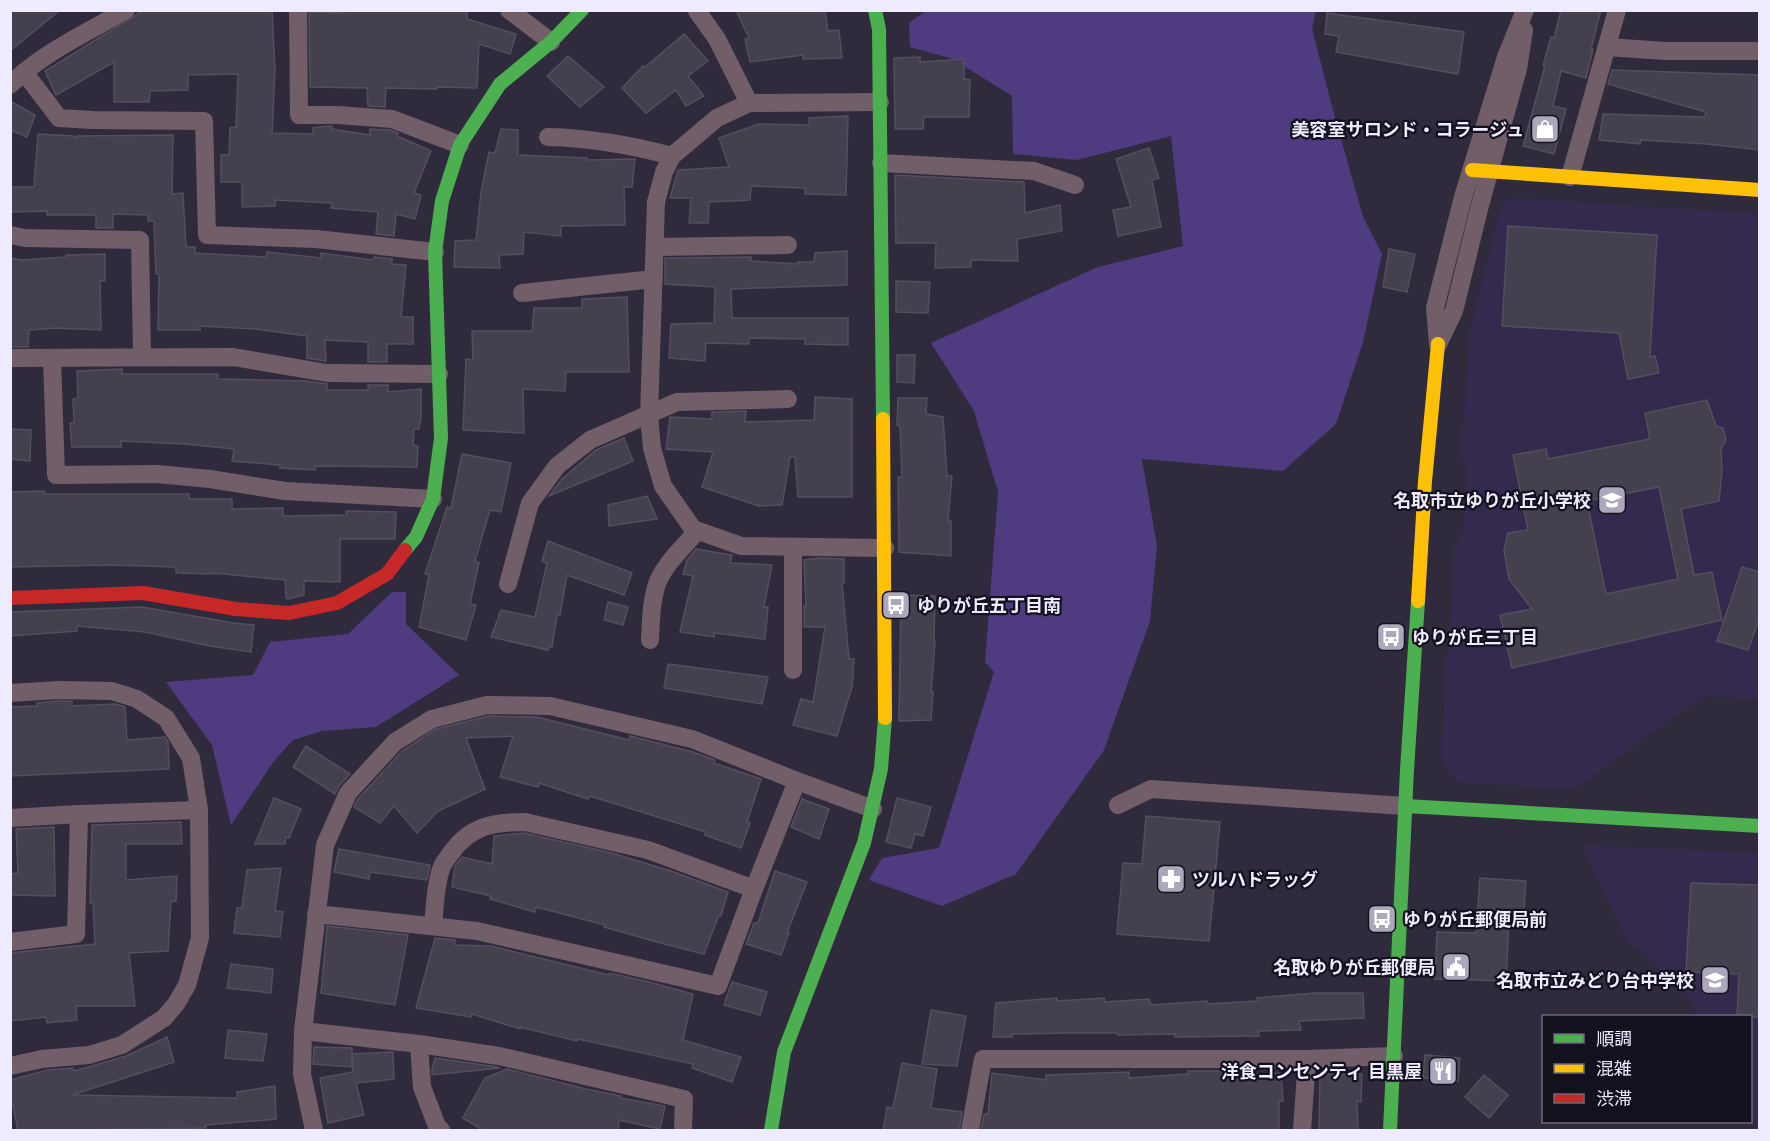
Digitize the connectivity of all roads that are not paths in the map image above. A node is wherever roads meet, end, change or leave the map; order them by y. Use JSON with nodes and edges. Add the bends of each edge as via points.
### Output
{"nodes":[{"id":1,"x":126,"y":10,"type":"edge"},
{"id":2,"x":298,"y":10,"type":"edge"},
{"id":3,"x":509,"y":10,"type":"edge"},
{"id":4,"x":582,"y":10,"type":"edge"},
{"id":5,"x":875,"y":10,"type":"edge"},
{"id":6,"x":1526,"y":10,"type":"edge"},
{"id":7,"x":1617,"y":10,"type":"edge"},
{"id":8,"x":697,"y":12,"type":"edge"},
{"id":9,"x":551,"y":42,"type":"junction"},
{"id":10,"x":1607,"y":47,"type":"junction"},
{"id":11,"x":1760,"y":51,"type":"edge"},
{"id":12,"x":24,"y":72,"type":"junction"},
{"id":13,"x":10,"y":85,"type":"edge"},
{"id":14,"x":880,"y":102,"type":"junction"},
{"id":15,"x":749,"y":103,"type":"junction"},
{"id":16,"x":548,"y":137,"type":"dead end"},
{"id":17,"x":460,"y":145,"type":"junction"},
{"id":18,"x":672,"y":156,"type":"junction"},
{"id":19,"x":881,"y":163,"type":"junction"},
{"id":20,"x":1480,"y":171,"type":"junction"},
{"id":21,"x":1570,"y":177,"type":"junction"},
{"id":22,"x":1075,"y":185,"type":"dead end"},
{"id":23,"x":1760,"y":190,"type":"edge"},
{"id":24,"x":10,"y":235,"type":"edge"},
{"id":25,"x":788,"y":245,"type":"dead end"},
{"id":26,"x":655,"y":247,"type":"junction"},
{"id":27,"x":435,"y":252,"type":"junction"},
{"id":28,"x":654,"y":279,"type":"junction"},
{"id":29,"x":522,"y":293,"type":"dead end"},
{"id":30,"x":1438,"y":344,"type":"joint"},
{"id":31,"x":142,"y":357,"type":"junction"},
{"id":32,"x":10,"y":358,"type":"edge"},
{"id":33,"x":52,"y":359,"type":"junction"},
{"id":34,"x":439,"y":374,"type":"junction"},
{"id":35,"x":789,"y":399,"type":"dead end"},
{"id":36,"x":649,"y":416,"type":"junction"},
{"id":37,"x":433,"y":499,"type":"junction"},
{"id":38,"x":698,"y":531,"type":"junction"},
{"id":39,"x":793,"y":547,"type":"junction"},
{"id":40,"x":885,"y":548,"type":"junction"},
{"id":41,"x":508,"y":584,"type":"dead end"},
{"id":42,"x":10,"y":598,"type":"edge"},
{"id":43,"x":650,"y":640,"type":"dead end"},
{"id":44,"x":793,"y":670,"type":"dead end"},
{"id":45,"x":10,"y":693,"type":"edge"},
{"id":46,"x":797,"y":782,"type":"junction"},
{"id":47,"x":1118,"y":805,"type":"dead end"},
{"id":48,"x":1405,"y":806,"type":"junction"},
{"id":49,"x":873,"y":809,"type":"junction"},
{"id":50,"x":199,"y":810,"type":"junction"},
{"id":51,"x":79,"y":813,"type":"junction"},
{"id":52,"x":10,"y":818,"type":"edge"},
{"id":53,"x":1760,"y":826,"type":"edge"},
{"id":54,"x":754,"y":889,"type":"junction"},
{"id":55,"x":316,"y":914,"type":"junction"},
{"id":56,"x":433,"y":926,"type":"junction"},
{"id":57,"x":10,"y":942,"type":"edge"},
{"id":58,"x":303,"y":1031,"type":"junction"},
{"id":59,"x":419,"y":1044,"type":"junction"},
{"id":60,"x":1394,"y":1056,"type":"junction"},
{"id":61,"x":1307,"y":1059,"type":"junction"},
{"id":62,"x":10,"y":1066,"type":"edge"},
{"id":63,"x":314,"y":1131,"type":"edge"},
{"id":64,"x":441,"y":1131,"type":"edge"},
{"id":65,"x":683,"y":1131,"type":"edge"},
{"id":66,"x":771,"y":1131,"type":"edge"},
{"id":67,"x":970,"y":1131,"type":"edge"},
{"id":68,"x":1302,"y":1131,"type":"edge"},
{"id":69,"x":1390,"y":1131,"type":"edge"}],
"edges":[{"from":1,"to":12,"type":"street"},
{"from":2,"to":17,"type":"street","via":[[299,116],[392,118]]},
{"from":3,"to":9,"type":"street"},
{"from":4,"to":9,"type":"street"},
{"from":5,"to":14,"type":"street"},
{"from":6,"to":20,"type":"street","via":[[1506,57]]},
{"from":7,"to":10,"type":"street"},
{"from":8,"to":15,"type":"street","via":[[717,39]]},
{"from":9,"to":17,"type":"street","via":[[500,84]]},
{"from":10,"to":11,"type":"street"},
{"from":10,"to":21,"type":"street"},
{"from":12,"to":13,"type":"street"},
{"from":12,"to":27,"type":"street","via":[[59,118],[204,121],[207,235],[316,239]]},
{"from":14,"to":15,"type":"street"},
{"from":14,"to":19,"type":"street"},
{"from":15,"to":18,"type":"street","via":[[717,118]]},
{"from":16,"to":18,"type":"street","via":[[584,138]]},
{"from":17,"to":27,"type":"street","via":[[442,201]]},
{"from":18,"to":26,"type":"street","via":[[656,202]]},
{"from":19,"to":22,"type":"street","via":[[1034,171]]},
{"from":19,"to":40,"type":"street"},
{"from":20,"to":21,"type":"street"},
{"from":20,"to":30,"type":"street","via":[[1454,311]]},
{"from":21,"to":23,"type":"street"},
{"from":24,"to":31,"type":"street","via":[[140,240]]},
{"from":25,"to":26,"type":"street"},
{"from":26,"to":28,"type":"street"},
{"from":27,"to":34,"type":"street"},
{"from":28,"to":29,"type":"street"},
{"from":28,"to":36,"type":"street"},
{"from":30,"to":48,"type":"street","via":[[1425,481]]},
{"from":31,"to":33,"type":"street"},
{"from":31,"to":34,"type":"street","via":[[233,357],[327,373]]},
{"from":32,"to":33,"type":"street"},
{"from":33,"to":37,"type":"street","via":[[56,475],[157,474],[285,491]]},
{"from":34,"to":37,"type":"street","via":[[441,438]]},
{"from":35,"to":36,"type":"street","via":[[677,402]]},
{"from":36,"to":38,"type":"street","via":[[652,448],[663,486],[693,530]]},
{"from":36,"to":41,"type":"street","via":[[590,440],[557,466],[531,503]]},
{"from":37,"to":42,"type":"street","via":[[416,537],[387,574],[337,603],[289,613],[236,609],[143,593]]},
{"from":38,"to":39,"type":"street","via":[[741,546]]},
{"from":38,"to":43,"type":"street","via":[[658,582]]},
{"from":39,"to":40,"type":"street"},
{"from":39,"to":44,"type":"street"},
{"from":40,"to":49,"type":"street","via":[[886,705]]},
{"from":45,"to":50,"type":"street","via":[[112,691],[137,699],[166,718],[191,758]]},
{"from":46,"to":49,"type":"street"},
{"from":46,"to":54,"type":"street"},
{"from":46,"to":55,"type":"street","via":[[692,740],[550,706],[487,705],[432,719],[395,742],[348,793],[325,845]]},
{"from":47,"to":48,"type":"street","via":[[1151,789]]},
{"from":48,"to":53,"type":"street"},
{"from":48,"to":60,"type":"street"},
{"from":49,"to":66,"type":"street","via":[[864,843],[784,1052]]},
{"from":50,"to":51,"type":"street"},
{"from":50,"to":62,"type":"street","via":[[200,938],[187,985],[176,1004],[164,1018],[122,1045],[89,1055]]},
{"from":51,"to":52,"type":"street"},
{"from":51,"to":57,"type":"street","via":[[76,934]]},
{"from":54,"to":56,"type":"street","via":[[718,986],[477,931]]},
{"from":54,"to":56,"type":"street","via":[[648,850],[525,822],[505,822],[481,827],[460,840],[442,866]]},
{"from":55,"to":56,"type":"street"},
{"from":55,"to":58,"type":"street"},
{"from":58,"to":59,"type":"street"},
{"from":58,"to":63,"type":"street","via":[[302,1074]]},
{"from":59,"to":64,"type":"street","via":[[422,1087]]},
{"from":59,"to":65,"type":"street","via":[[499,1056],[684,1099]]},
{"from":60,"to":61,"type":"street"},
{"from":60,"to":69,"type":"street"},
{"from":61,"to":67,"type":"street","via":[[983,1059]]},
{"from":61,"to":68,"type":"street"}]}
